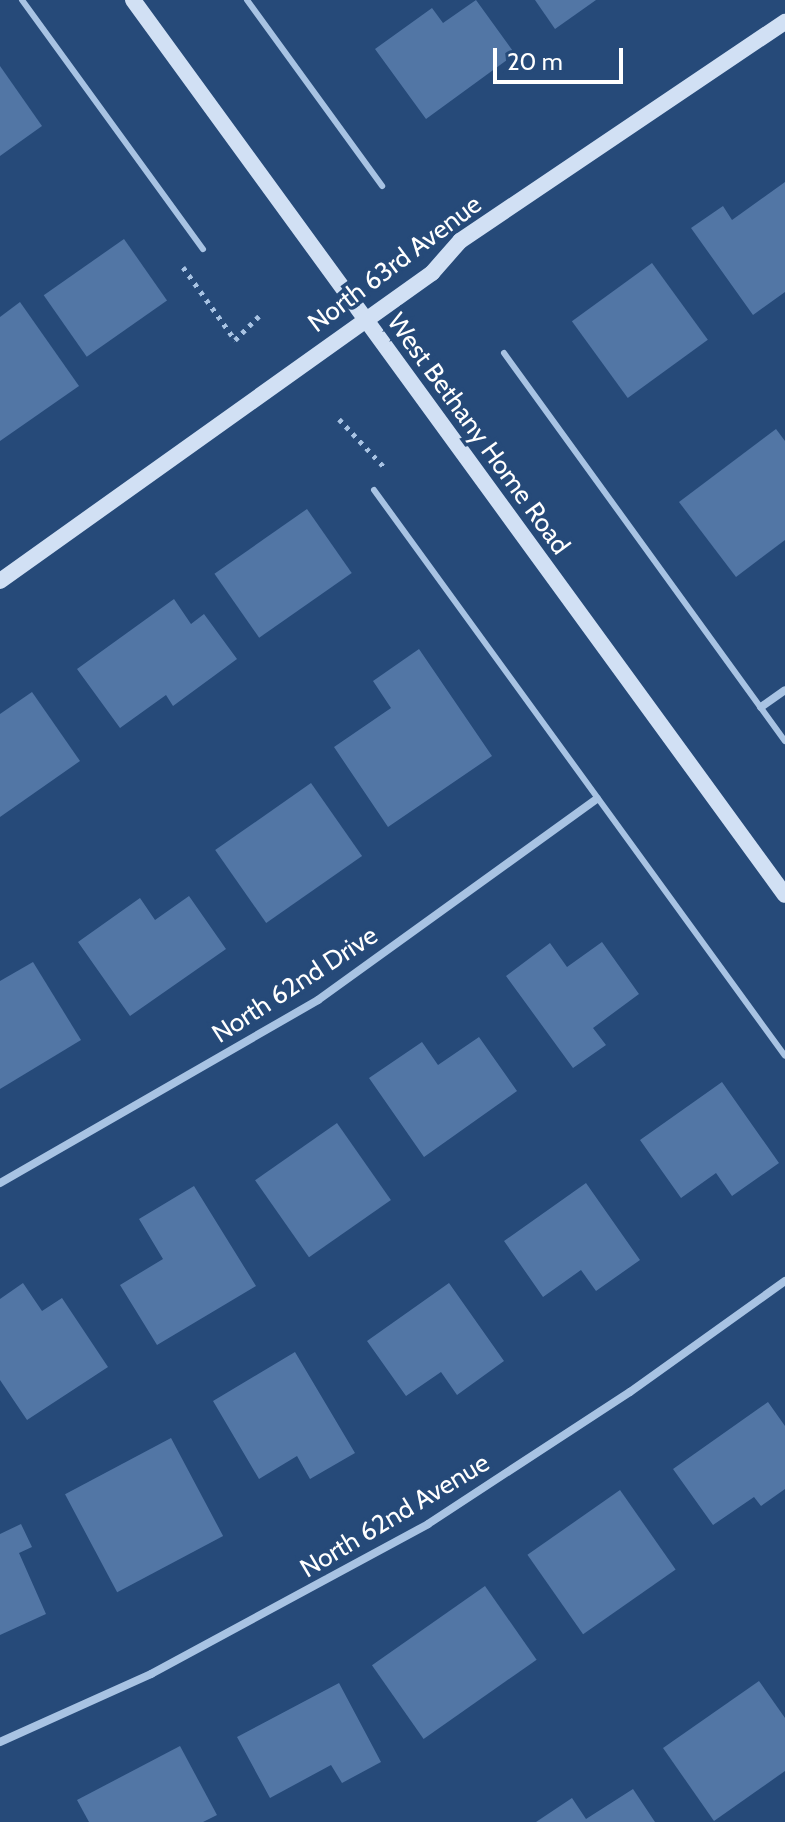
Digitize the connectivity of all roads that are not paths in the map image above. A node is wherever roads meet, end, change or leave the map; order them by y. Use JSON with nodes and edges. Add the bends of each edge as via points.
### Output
{"nodes":[{"id":1,"x":22,"y":0,"type":"edge"},
{"id":2,"x":133,"y":0,"type":"edge"},
{"id":3,"x":247,"y":0,"type":"edge"},
{"id":4,"x":785,"y":22,"type":"edge"},
{"id":5,"x":382,"y":186,"type":"dead end"},
{"id":6,"x":203,"y":249,"type":"dead end"},
{"id":7,"x":366,"y":319,"type":"junction"},
{"id":8,"x":504,"y":353,"type":"dead end"},
{"id":9,"x":374,"y":490,"type":"dead end"},
{"id":10,"x":0,"y":581,"type":"edge"},
{"id":11,"x":785,"y":690,"type":"edge"},
{"id":12,"x":761,"y":707,"type":"junction"},
{"id":13,"x":785,"y":741,"type":"edge"},
{"id":14,"x":597,"y":799,"type":"junction"},
{"id":15,"x":785,"y":895,"type":"edge"},
{"id":16,"x":785,"y":1056,"type":"edge"},
{"id":17,"x":0,"y":1183,"type":"edge"},
{"id":18,"x":785,"y":1281,"type":"edge"},
{"id":19,"x":0,"y":1742,"type":"edge"}],
"edges":[{"from":1,"to":6,"type":"lane"},
{"from":2,"to":7,"type":"main road","name":"West Bethany Home Road"},
{"from":3,"to":5,"type":"lane"},
{"from":4,"to":7,"type":"main road","name":"North 63rd Avenue","via":[[582,164],[460,241],[432,273]]},
{"from":7,"to":10,"type":"main road","name":"North 63rd Avenue"},
{"from":7,"to":15,"type":"main road","name":"West Bethany Home Road"},
{"from":8,"to":12,"type":"lane"},
{"from":9,"to":14,"type":"lane"},
{"from":11,"to":12,"type":"street"},
{"from":12,"to":13,"type":"lane"},
{"from":14,"to":16,"type":"lane"},
{"from":14,"to":17,"type":"street","name":"North 62nd Drive","via":[[318,1000]]},
{"from":18,"to":19,"type":"street","name":"North 62nd Avenue","via":[[428,1524],[151,1674]]}]}
